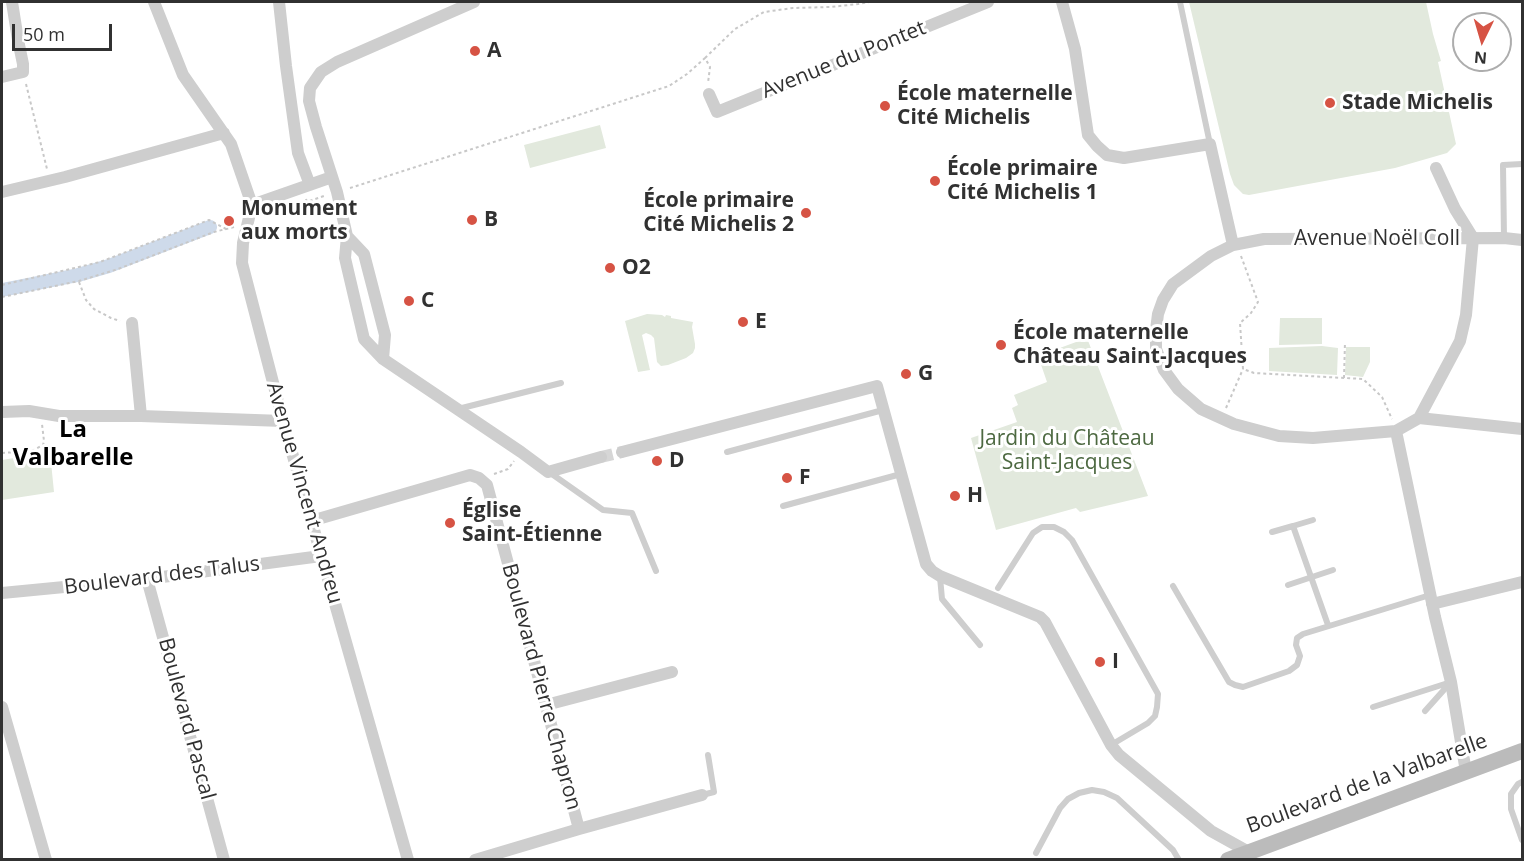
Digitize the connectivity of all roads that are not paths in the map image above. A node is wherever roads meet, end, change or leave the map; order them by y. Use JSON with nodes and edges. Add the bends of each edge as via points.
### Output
{"nodes":[{"id":1,"x":12,"y":2,"type":"edge"},
{"id":2,"x":154,"y":2,"type":"edge"},
{"id":3,"x":279,"y":2,"type":"edge"},
{"id":4,"x":474,"y":2,"type":"edge"},
{"id":5,"x":988,"y":2,"type":"edge"},
{"id":6,"x":1062,"y":2,"type":"edge"},
{"id":7,"x":1180,"y":2,"type":"edge"},
{"id":8,"x":2,"y":77,"type":"edge"},
{"id":9,"x":709,"y":94,"type":"road end"},
{"id":10,"x":224,"y":133,"type":"junction"},
{"id":11,"x":1210,"y":144,"type":"junction"},
{"id":12,"x":1522,"y":164,"type":"edge"},
{"id":13,"x":1436,"y":168,"type":"dead end"},
{"id":14,"x":332,"y":177,"type":"junction"},
{"id":15,"x":310,"y":185,"type":"junction"},
{"id":16,"x":2,"y":192,"type":"edge"},
{"id":17,"x":252,"y":205,"type":"junction"},
{"id":18,"x":347,"y":236,"type":"junction"},
{"id":19,"x":1473,"y":238,"type":"junction"},
{"id":20,"x":1504,"y":238,"type":"junction"},
{"id":21,"x":1522,"y":240,"type":"edge"},
{"id":22,"x":1235,"y":245,"type":"junction"},
{"id":23,"x":132,"y":323,"type":"road end"},
{"id":24,"x":383,"y":359,"type":"junction"},
{"id":25,"x":561,"y":383,"type":"dead end"},
{"id":26,"x":458,"y":409,"type":"junction"},
{"id":27,"x":883,"y":410,"type":"junction"},
{"id":28,"x":2,"y":412,"type":"edge"},
{"id":29,"x":141,"y":416,"type":"junction"},
{"id":30,"x":1419,"y":418,"type":"junction"},
{"id":31,"x":283,"y":421,"type":"junction"},
{"id":32,"x":1522,"y":429,"type":"edge"},
{"id":33,"x":1396,"y":431,"type":"junction"},
{"id":34,"x":622,"y":452,"type":"tunnel mouth"},
{"id":35,"x":727,"y":452,"type":"dead end"},
{"id":36,"x":601,"y":458,"type":"tunnel mouth"},
{"id":37,"x":548,"y":472,"type":"junction"},
{"id":38,"x":901,"y":474,"type":"junction"},
{"id":39,"x":783,"y":506,"type":"dead end"},
{"id":40,"x":1313,"y":520,"type":"dead end"},
{"id":41,"x":311,"y":521,"type":"junction"},
{"id":42,"x":1293,"y":526,"type":"junction"},
{"id":43,"x":1272,"y":532,"type":"dead end"},
{"id":44,"x":321,"y":556,"type":"junction"},
{"id":45,"x":1333,"y":570,"type":"dead end"},
{"id":46,"x":656,"y":571,"type":"dead end"},
{"id":47,"x":940,"y":576,"type":"junction"},
{"id":48,"x":1311,"y":578,"type":"junction"},
{"id":49,"x":147,"y":579,"type":"junction"},
{"id":50,"x":1522,"y":582,"type":"edge"},
{"id":51,"x":1288,"y":585,"type":"dead end"},
{"id":52,"x":1173,"y":586,"type":"dead end"},
{"id":53,"x":999,"y":588,"type":"dead end"},
{"id":54,"x":2,"y":593,"type":"edge"},
{"id":55,"x":1431,"y":600,"type":"junction"},
{"id":56,"x":1328,"y":625,"type":"junction"},
{"id":57,"x":980,"y":645,"type":"dead end"},
{"id":58,"x":672,"y":672,"type":"dead end"},
{"id":59,"x":1451,"y":682,"type":"junction"},
{"id":60,"x":546,"y":705,"type":"junction"},
{"id":61,"x":2,"y":707,"type":"edge"},
{"id":62,"x":1373,"y":707,"type":"dead end"},
{"id":63,"x":1425,"y":711,"type":"dead end"},
{"id":64,"x":1111,"y":745,"type":"junction"},
{"id":65,"x":1522,"y":751,"type":"edge"},
{"id":66,"x":708,"y":755,"type":"dead end"},
{"id":67,"x":1466,"y":772,"type":"junction"},
{"id":68,"x":1522,"y":782,"type":"edge"},
{"id":69,"x":702,"y":795,"type":"joint"},
{"id":70,"x":579,"y":829,"type":"junction"},
{"id":71,"x":1522,"y":840,"type":"edge"},
{"id":72,"x":1036,"y":853,"type":"dead end"},
{"id":73,"x":1236,"y":856,"type":"edge"},
{"id":74,"x":46,"y":860,"type":"edge"},
{"id":75,"x":224,"y":860,"type":"edge"},
{"id":76,"x":408,"y":860,"type":"edge"},
{"id":77,"x":475,"y":860,"type":"edge"},
{"id":78,"x":1179,"y":860,"type":"edge"}],
"edges":[{"from":1,"to":8,"type":"street","via":[[23,72]]},
{"from":2,"to":10,"type":"street","via":[[183,75]]},
{"from":3,"to":15,"type":"street","via":[[298,153]]},
{"from":4,"to":14,"type":"street","via":[[321,72],[310,88],[309,101]]},
{"from":5,"to":9,"type":"street","name":"Avenue du Pontet","via":[[717,111]]},
{"from":6,"to":11,"type":"street","via":[[1075,49],[1088,135],[1097,146],[1107,154],[1124,158]]},
{"from":7,"to":11,"type":"lane"},
{"from":10,"to":16,"type":"street"},
{"from":10,"to":17,"type":"street"},
{"from":11,"to":22,"type":"street"},
{"from":12,"to":20,"type":"lane","via":[[1503,165]]},
{"from":13,"to":19,"type":"street"},
{"from":14,"to":15,"type":"street"},
{"from":14,"to":18,"type":"street"},
{"from":15,"to":17,"type":"street"},
{"from":17,"to":31,"type":"street","name":"Avenue Vincent Andreu","via":[[242,263]]},
{"from":18,"to":24,"type":"street","via":[[364,254],[385,335]]},
{"from":18,"to":24,"type":"street","via":[[345,258],[364,339]]},
{"from":19,"to":20,"type":"street","name":"Avenue Noël Coll"},
{"from":19,"to":22,"type":"street","name":"Avenue Noël Coll","via":[[1264,239]]},
{"from":19,"to":30,"type":"street","via":[[1460,341]]},
{"from":20,"to":21,"type":"street","name":"Avenue Noël Coll"},
{"from":22,"to":33,"type":"street","name":"Avenue Noël Coll","via":[[1210,256],[1173,284],[1163,300],[1156,349],[1164,370],[1178,389],[1201,409],[1221,419],[1279,436],[1313,438]]},
{"from":23,"to":29,"type":"street"},
{"from":24,"to":26,"type":"street"},
{"from":25,"to":26,"type":"lane"},
{"from":26,"to":37,"type":"street"},
{"from":27,"to":34,"type":"street","via":[[877,386]]},
{"from":27,"to":35,"type":"lane"},
{"from":27,"to":38,"type":"street"},
{"from":28,"to":29,"type":"street"},
{"from":29,"to":31,"type":"street"},
{"from":30,"to":32,"type":"street"},
{"from":30,"to":33,"type":"street"},
{"from":31,"to":41,"type":"street","name":"Avenue Vincent Andreu"},
{"from":33,"to":55,"type":"street"},
{"from":36,"to":37,"type":"street"},
{"from":37,"to":46,"type":"lane","via":[[603,510],[632,513]]},
{"from":38,"to":39,"type":"lane"},
{"from":38,"to":47,"type":"street","via":[[926,564]]},
{"from":40,"to":42,"type":"lane"},
{"from":41,"to":44,"type":"street","name":"Avenue Vincent Andreu"},
{"from":41,"to":60,"type":"street","name":"Boulevard Pierre Chapron","via":[[470,475],[479,478],[487,485]]},
{"from":42,"to":43,"type":"lane"},
{"from":42,"to":48,"type":"lane"},
{"from":44,"to":49,"type":"street","name":"Boulevard des Talus"},
{"from":44,"to":76,"type":"street","name":"Avenue Vincent Andreu"},
{"from":45,"to":48,"type":"lane"},
{"from":47,"to":57,"type":"lane","via":[[942,599]]},
{"from":47,"to":64,"type":"street","via":[[1040,617]]},
{"from":48,"to":51,"type":"lane"},
{"from":48,"to":56,"type":"lane"},
{"from":49,"to":54,"type":"street","name":"Boulevard des Talus"},
{"from":49,"to":75,"type":"street","name":"Boulevard Pascal"},
{"from":50,"to":55,"type":"street"},
{"from":52,"to":56,"type":"lane","via":[[1229,682],[1235,685],[1244,687],[1288,671],[1297,665],[1300,656],[1297,638]]},
{"from":53,"to":64,"type":"lane","via":[[1033,533],[1042,527],[1054,527],[1072,540],[1158,694],[1155,716]]},
{"from":55,"to":56,"type":"lane"},
{"from":55,"to":59,"type":"street"},
{"from":58,"to":60,"type":"street"},
{"from":59,"to":62,"type":"lane"},
{"from":59,"to":63,"type":"lane"},
{"from":59,"to":67,"type":"street"},
{"from":60,"to":70,"type":"street","name":"Boulevard Pierre Chapron"},
{"from":61,"to":74,"type":"street"},
{"from":64,"to":73,"type":"street"},
{"from":65,"to":67,"type":"street","name":"Boulevard de la Valbarelle"},
{"from":66,"to":69,"type":"lane","via":[[714,792]]},
{"from":67,"to":73,"type":"street","name":"Boulevard de la Valbarelle"},
{"from":68,"to":71,"type":"lane","via":[[1511,794],[1511,809]]},
{"from":69,"to":70,"type":"street"},
{"from":70,"to":77,"type":"street"},
{"from":72,"to":78,"type":"lane","via":[[1068,799],[1092,790],[1117,798]]}]}
